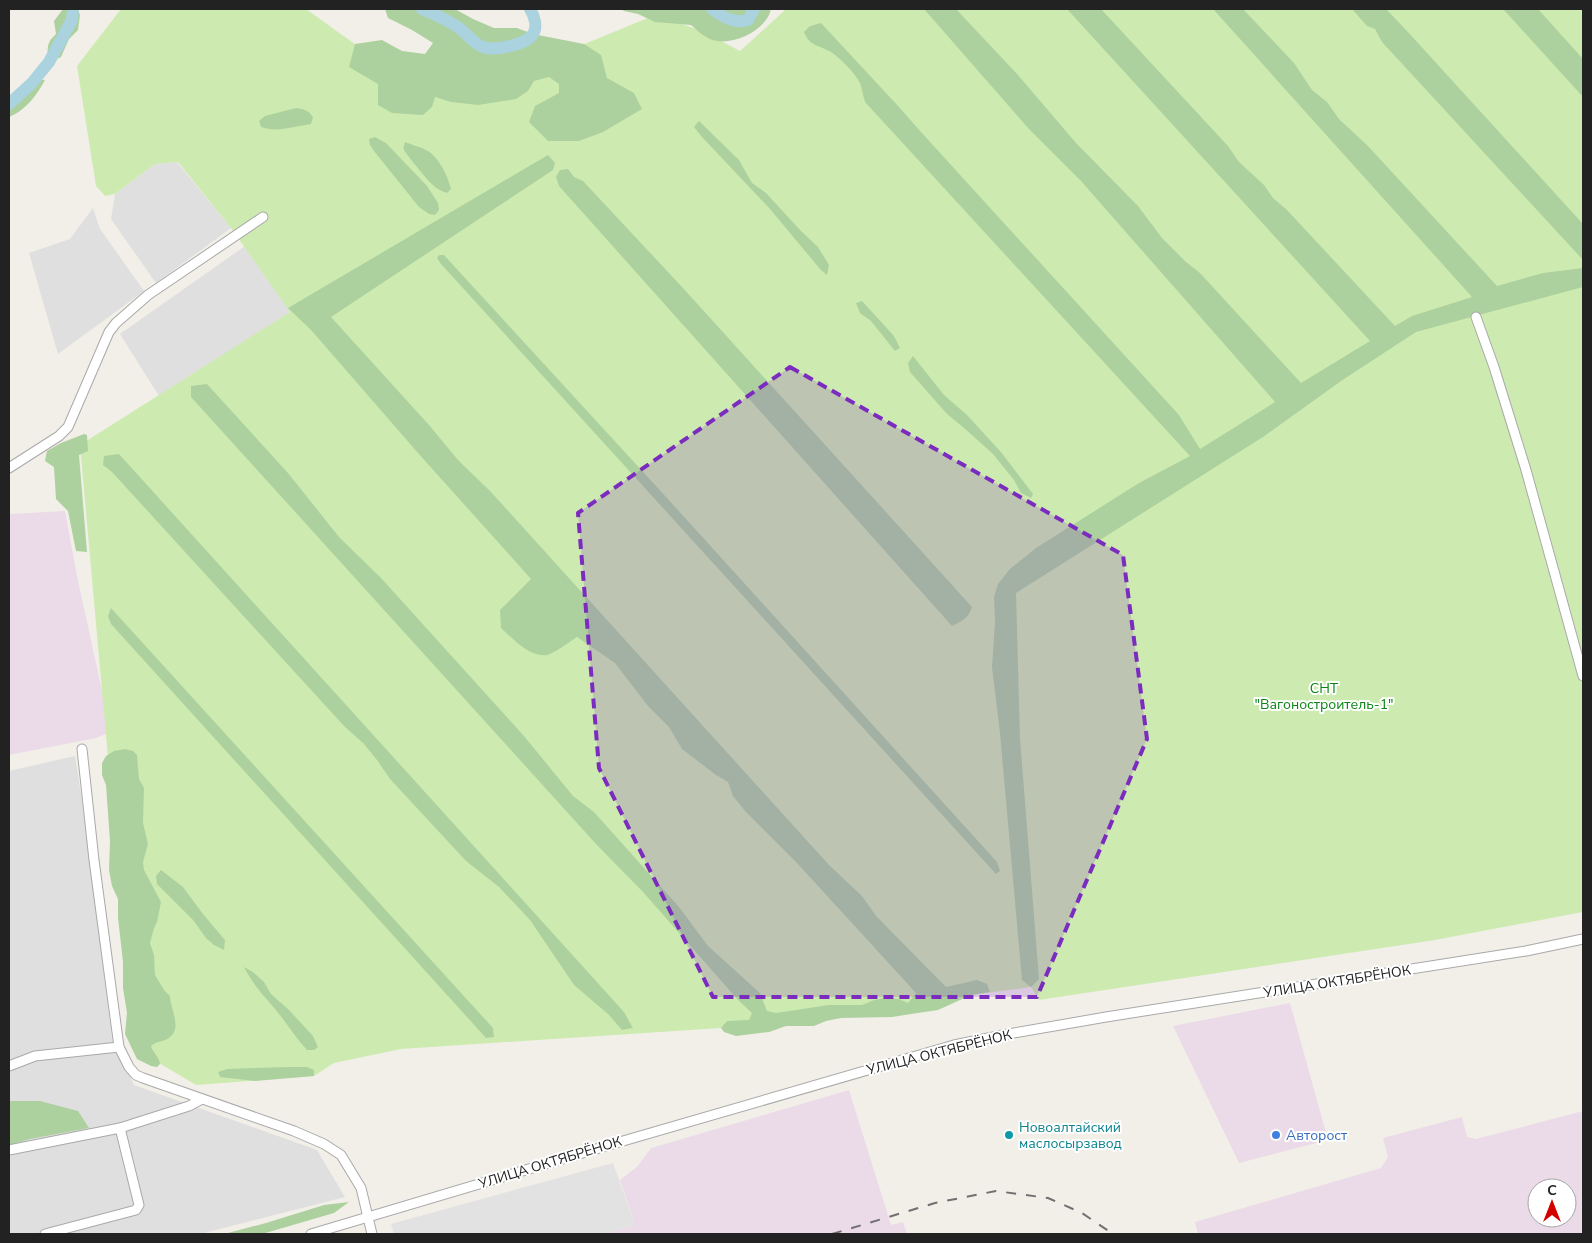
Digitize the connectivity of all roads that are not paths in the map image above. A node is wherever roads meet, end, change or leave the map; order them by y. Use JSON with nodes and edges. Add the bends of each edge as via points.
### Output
{"nodes":[{"id":1,"x":263,"y":217,"type":"dead end"},
{"id":2,"x":1476,"y":317,"type":"dead end"},
{"id":3,"x":9,"y":468,"type":"edge"},
{"id":4,"x":1583,"y":676,"type":"edge"},
{"id":5,"x":82,"y":749,"type":"dead end"},
{"id":6,"x":1583,"y":939,"type":"edge"},
{"id":7,"x":119,"y":1047,"type":"junction"},
{"id":8,"x":9,"y":1066,"type":"edge"},
{"id":9,"x":202,"y":1099,"type":"junction"},
{"id":10,"x":120,"y":1128,"type":"junction"},
{"id":11,"x":9,"y":1150,"type":"edge"},
{"id":12,"x":368,"y":1217,"type":"junction"},
{"id":13,"x":45,"y":1234,"type":"edge"},
{"id":14,"x":311,"y":1234,"type":"edge"},
{"id":15,"x":372,"y":1234,"type":"edge"}],
"edges":[{"from":1,"to":3,"type":"street","via":[[148,295],[116,323],[109,332],[68,427]]},
{"from":2,"to":4,"type":"street","via":[[1528,478]]},
{"from":5,"to":7,"type":"street"},
{"from":6,"to":12,"type":"street","name":"УЛИЦА ОКТЯБРЁНОК","via":[[1526,951],[1106,1016],[954,1045]]},
{"from":7,"to":8,"type":"street","via":[[35,1056]]},
{"from":7,"to":9,"type":"street","via":[[136,1074]]},
{"from":9,"to":10,"type":"street"},
{"from":9,"to":12,"type":"street","via":[[294,1130],[341,1155],[361,1188]]},
{"from":10,"to":11,"type":"street"},
{"from":10,"to":13,"type":"street","via":[[139,1205],[136,1210]]},
{"from":12,"to":14,"type":"street","name":"УЛИЦА ОКТЯБРЁНОК"},
{"from":12,"to":15,"type":"street"}]}
